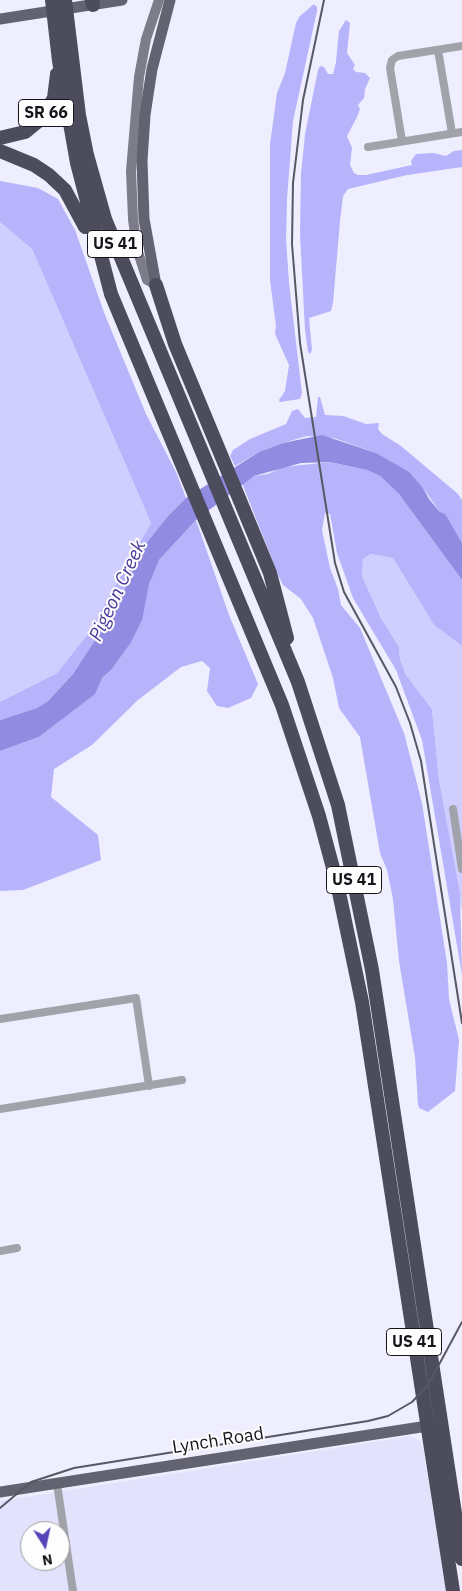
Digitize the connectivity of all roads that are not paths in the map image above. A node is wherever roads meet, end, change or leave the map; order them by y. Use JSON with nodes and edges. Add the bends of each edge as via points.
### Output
{"nodes":[{"id":1,"x":52,"y":0,"type":"edge"},
{"id":2,"x":65,"y":0,"type":"edge"},
{"id":3,"x":122,"y":0,"type":"edge"},
{"id":4,"x":159,"y":0,"type":"edge"},
{"id":5,"x":170,"y":0,"type":"edge"},
{"id":6,"x":93,"y":2,"type":"edge"},
{"id":7,"x":0,"y":19,"type":"edge"},
{"id":8,"x":62,"y":32,"type":"junction"},
{"id":9,"x":462,"y":46,"type":"edge"},
{"id":10,"x":438,"y":50,"type":"junction"},
{"id":11,"x":59,"y":61,"type":"junction"},
{"id":12,"x":462,"y":132,"type":"edge"},
{"id":13,"x":452,"y":133,"type":"junction"},
{"id":14,"x":0,"y":138,"type":"edge"},
{"id":15,"x":402,"y":141,"type":"junction"},
{"id":16,"x":368,"y":147,"type":"dead end"},
{"id":17,"x":0,"y":151,"type":"edge"},
{"id":18,"x":102,"y":265,"type":"junction"},
{"id":19,"x":156,"y":285,"type":"junction"},
{"id":20,"x":298,"y":682,"type":"junction"},
{"id":21,"x":452,"y":809,"type":"dead end"},
{"id":22,"x":462,"y":868,"type":"edge"},
{"id":23,"x":0,"y":1019,"type":"edge"},
{"id":24,"x":182,"y":1080,"type":"dead end"},
{"id":25,"x":148,"y":1086,"type":"junction"},
{"id":26,"x":0,"y":1109,"type":"edge"},
{"id":27,"x":17,"y":1248,"type":"dead end"},
{"id":28,"x":0,"y":1251,"type":"edge"},
{"id":29,"x":441,"y":1424,"type":"junction"},
{"id":30,"x":427,"y":1426,"type":"junction"},
{"id":31,"x":57,"y":1484,"type":"junction"},
{"id":32,"x":0,"y":1492,"type":"edge"},
{"id":33,"x":462,"y":1559,"type":"edge"},
{"id":34,"x":73,"y":1591,"type":"edge"},
{"id":35,"x":453,"y":1591,"type":"edge"}],
"edges":[{"from":1,"to":8,"type":"highway","number":"US 41"},
{"from":2,"to":8,"type":"highway","number":"US 41"},
{"from":3,"to":6,"type":"main road"},
{"from":4,"to":19,"type":"street","via":[[146,39],[139,77],[131,171],[137,249],[147,280]]},
{"from":5,"to":19,"type":"main road","via":[[152,69],[142,161],[144,219]]},
{"from":6,"to":7,"type":"main road"},
{"from":8,"to":11,"type":"highway","number":"US 41"},
{"from":8,"to":20,"type":"highway","number":"US 41","via":[[87,155],[105,220]]},
{"from":9,"to":10,"type":"street"},
{"from":10,"to":13,"type":"street"},
{"from":10,"to":15,"type":"street","via":[[398,56],[392,62],[390,68]]},
{"from":11,"to":14,"type":"highway","number":"SR 66","via":[[54,98],[46,114],[25,132]]},
{"from":11,"to":18,"type":"highway","number":"US 41","via":[[77,164]]},
{"from":12,"to":13,"type":"street"},
{"from":13,"to":15,"type":"street"},
{"from":15,"to":16,"type":"street"},
{"from":17,"to":18,"type":"highway","via":[[42,169],[61,186],[80,214]]},
{"from":18,"to":30,"type":"highway","number":"US 41","via":[[123,327],[291,730],[319,816],[342,904],[362,1002]]},
{"from":19,"to":20,"type":"highway","via":[[175,344],[270,573]]},
{"from":20,"to":29,"type":"highway","number":"US 41","via":[[338,805],[359,899]]},
{"from":21,"to":22,"type":"street"},
{"from":23,"to":25,"type":"street","via":[[136,998]]},
{"from":24,"to":25,"type":"street"},
{"from":25,"to":26,"type":"street"},
{"from":27,"to":28,"type":"street"},
{"from":29,"to":30,"type":"main road","name":"Lynch Road"},
{"from":29,"to":33,"type":"highway","number":"US 41"},
{"from":30,"to":31,"type":"main road","name":"Lynch Road"},
{"from":30,"to":35,"type":"highway","number":"US 41"},
{"from":31,"to":32,"type":"main road","name":"Lynch Road"},
{"from":31,"to":34,"type":"street"}]}
